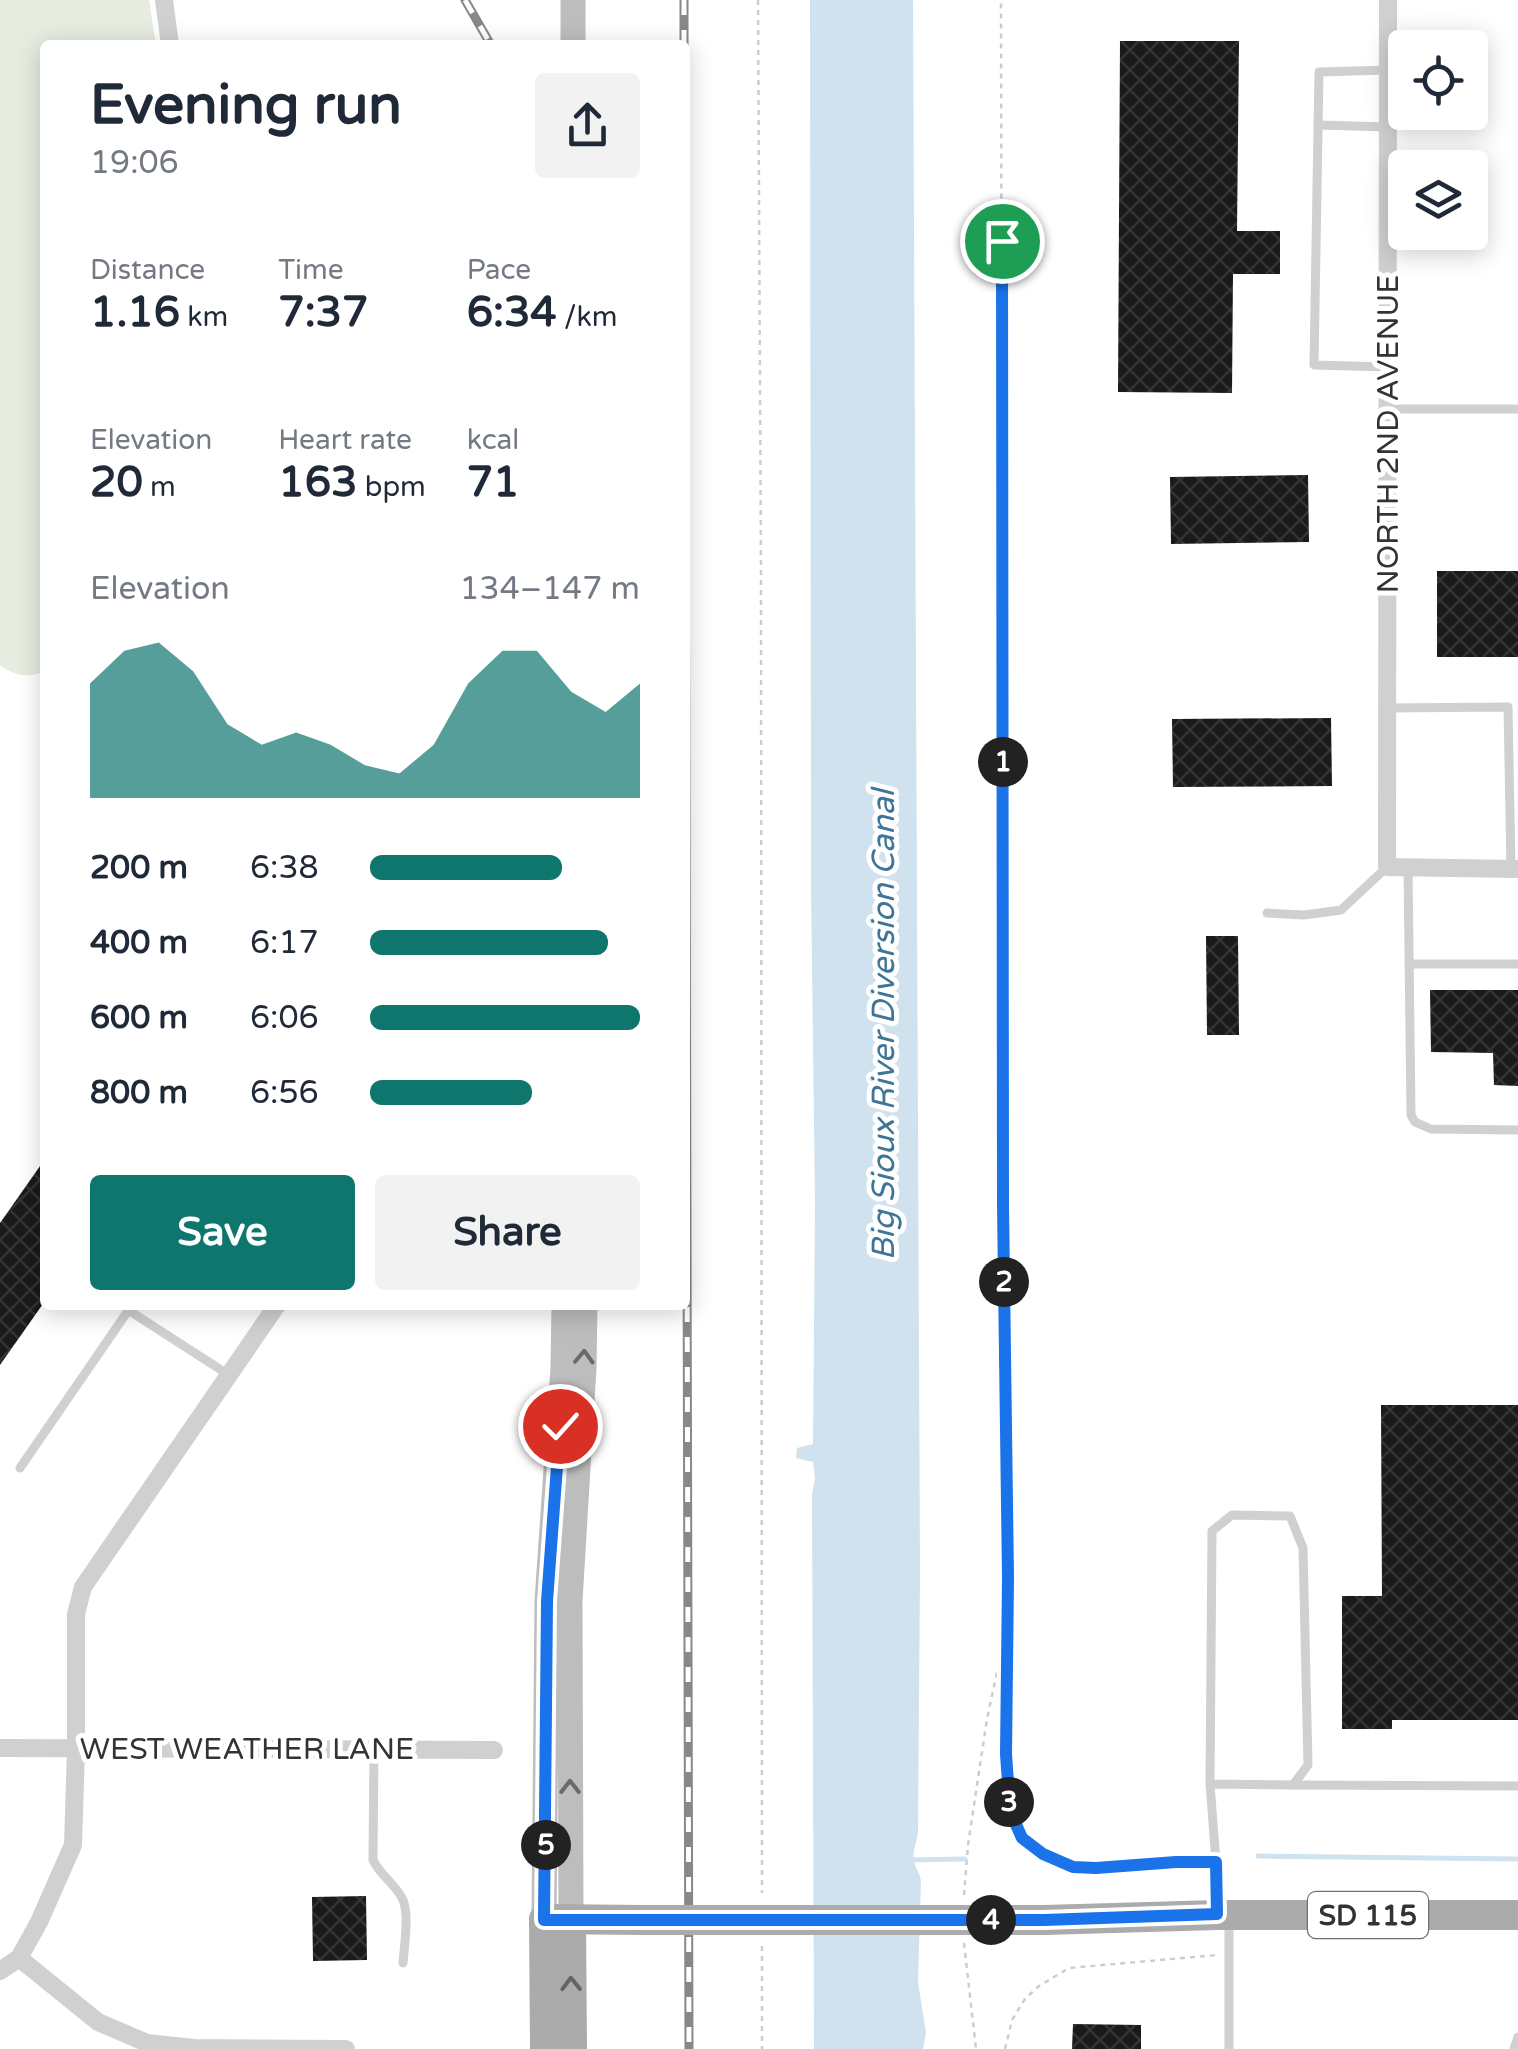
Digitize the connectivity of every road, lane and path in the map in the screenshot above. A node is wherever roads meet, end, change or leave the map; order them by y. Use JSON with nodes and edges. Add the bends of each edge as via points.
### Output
{"nodes":[{"id":1,"x":164,"y":0,"type":"edge"},
{"id":2,"x":573,"y":0,"type":"edge"},
{"id":3,"x":758,"y":0,"type":"edge"},
{"id":4,"x":1001,"y":0,"type":"edge"},
{"id":5,"x":1388,"y":0,"type":"edge"},
{"id":6,"x":1388,"y":30,"type":"edge"},
{"id":7,"x":169,"y":40,"type":"edge"},
{"id":8,"x":573,"y":40,"type":"edge"},
{"id":9,"x":1388,"y":70,"type":"edge"},
{"id":10,"x":1318,"y":125,"type":"junction"},
{"id":11,"x":1388,"y":127,"type":"edge"},
{"id":12,"x":1388,"y":130,"type":"edge"},
{"id":13,"x":1388,"y":367,"type":"junction"},
{"id":14,"x":1388,"y":409,"type":"junction"},
{"id":15,"x":1518,"y":409,"type":"edge"},
{"id":16,"x":1387,"y":708,"type":"junction"},
{"id":17,"x":1514,"y":781,"type":"edge"},
{"id":18,"x":1387,"y":868,"type":"junction"},
{"id":19,"x":1408,"y":868,"type":"junction"},
{"id":20,"x":1515,"y":869,"type":"edge"},
{"id":21,"x":1267,"y":913,"type":"dead end"},
{"id":22,"x":1409,"y":964,"type":"junction"},
{"id":23,"x":1518,"y":964,"type":"edge"},
{"id":24,"x":1518,"y":1130,"type":"edge"},
{"id":25,"x":129,"y":1310,"type":"edge"},
{"id":26,"x":133,"y":1310,"type":"edge"},
{"id":27,"x":274,"y":1310,"type":"edge"},
{"id":28,"x":564,"y":1310,"type":"edge"},
{"id":29,"x":585,"y":1310,"type":"edge"},
{"id":30,"x":229,"y":1374,"type":"junction"},
{"id":31,"x":20,"y":1468,"type":"dead end"},
{"id":32,"x":1006,"y":1634,"type":"junction"},
{"id":33,"x":0,"y":1748,"type":"edge"},
{"id":34,"x":76,"y":1749,"type":"junction"},
{"id":35,"x":374,"y":1750,"type":"junction"},
{"id":36,"x":494,"y":1750,"type":"dead end"},
{"id":37,"x":1210,"y":1784,"type":"junction"},
{"id":38,"x":1293,"y":1785,"type":"junction"},
{"id":39,"x":1518,"y":1786,"type":"edge"},
{"id":40,"x":1216,"y":1862,"type":"junction"},
{"id":41,"x":762,"y":1908,"type":"dead end"},
{"id":42,"x":962,"y":1910,"type":"dead end"},
{"id":43,"x":1223,"y":1914,"type":"junction"},
{"id":44,"x":1518,"y":1915,"type":"edge"},
{"id":45,"x":558,"y":1920,"type":"junction"},
{"id":46,"x":964,"y":1945,"type":"dead end"},
{"id":47,"x":762,"y":1947,"type":"dead end"},
{"id":48,"x":1229,"y":1954,"type":"junction"},
{"id":49,"x":19,"y":1958,"type":"junction"},
{"id":50,"x":404,"y":1964,"type":"dead end"},
{"id":51,"x":0,"y":1971,"type":"edge"},
{"id":52,"x":1518,"y":2037,"type":"edge"},
{"id":53,"x":346,"y":2049,"type":"edge"},
{"id":54,"x":545,"y":2049,"type":"edge"},
{"id":55,"x":572,"y":2049,"type":"edge"},
{"id":56,"x":762,"y":2049,"type":"edge"},
{"id":57,"x":976,"y":2049,"type":"edge"},
{"id":58,"x":1006,"y":2049,"type":"edge"},
{"id":59,"x":1229,"y":2049,"type":"edge"},
{"id":60,"x":1514,"y":2049,"type":"edge"}],
"edges":[{"from":1,"to":7,"type":"street"},
{"from":2,"to":8,"type":"main road"},
{"from":3,"to":41,"type":"path"},
{"from":4,"to":32,"type":"path"},
{"from":5,"to":6,"type":"street","name":"NORTH 2ND AVENUE"},
{"from":9,"to":10,"type":"lane","via":[[1319,72]]},
{"from":10,"to":11,"type":"lane"},
{"from":10,"to":13,"type":"lane","via":[[1314,365]]},
{"from":12,"to":13,"type":"street","name":"NORTH 2ND AVENUE"},
{"from":13,"to":14,"type":"street","name":"NORTH 2ND AVENUE"},
{"from":14,"to":15,"type":"lane"},
{"from":14,"to":16,"type":"street","name":"NORTH 2ND AVENUE"},
{"from":16,"to":17,"type":"lane","via":[[1508,707]]},
{"from":16,"to":18,"type":"street","name":"NORTH 2ND AVENUE"},
{"from":17,"to":20,"type":"lane"},
{"from":18,"to":19,"type":"street"},
{"from":18,"to":21,"type":"lane","via":[[1342,910]]},
{"from":19,"to":20,"type":"street"},
{"from":19,"to":22,"type":"lane"},
{"from":22,"to":23,"type":"lane"},
{"from":22,"to":24,"type":"lane","via":[[1414,1122]]},
{"from":25,"to":31,"type":"lane"},
{"from":26,"to":30,"type":"lane"},
{"from":27,"to":30,"type":"street"},
{"from":28,"to":45,"type":"main road","via":[[547,1601]]},
{"from":45,"to":29,"type":"main road","one_way":true},
{"from":30,"to":34,"type":"street","via":[[83,1587],[76,1614]]},
{"from":32,"to":40,"type":"path","via":[[1008,1792],[1022,1838],[1073,1867]]},
{"from":32,"to":42,"type":"path","via":[[987,1719]]},
{"from":33,"to":34,"type":"street","name":"WEST WEATHER LANE"},
{"from":34,"to":35,"type":"street","name":"WEST WEATHER LANE"},
{"from":34,"to":49,"type":"street","via":[[73,1845]]},
{"from":35,"to":36,"type":"street","name":"WEST WEATHER LANE"},
{"from":35,"to":50,"type":"lane","via":[[373,1860],[405,1908]]},
{"from":37,"to":38,"type":"lane"},
{"from":37,"to":38,"type":"lane","via":[[1212,1531],[1232,1515],[1290,1516],[1303,1548],[1308,1765]]},
{"from":37,"to":40,"type":"lane"},
{"from":38,"to":39,"type":"lane"},
{"from":40,"to":43,"type":"lane"},
{"from":43,"to":44,"type":"main road","number":"SD 115"},
{"from":43,"to":45,"type":"main road","number":"SD 115","bridge":true},
{"from":43,"to":48,"type":"lane"},
{"from":45,"to":54,"type":"main road"},
{"from":55,"to":45,"type":"main road","one_way":true},
{"from":46,"to":57,"type":"path"},
{"from":47,"to":56,"type":"path"},
{"from":48,"to":58,"type":"path","via":[[1069,1968],[1025,1999]]},
{"from":48,"to":59,"type":"lane"},
{"from":49,"to":51,"type":"street"},
{"from":49,"to":53,"type":"street","via":[[98,2022],[147,2043]]},
{"from":52,"to":60,"type":"lane"}]}
